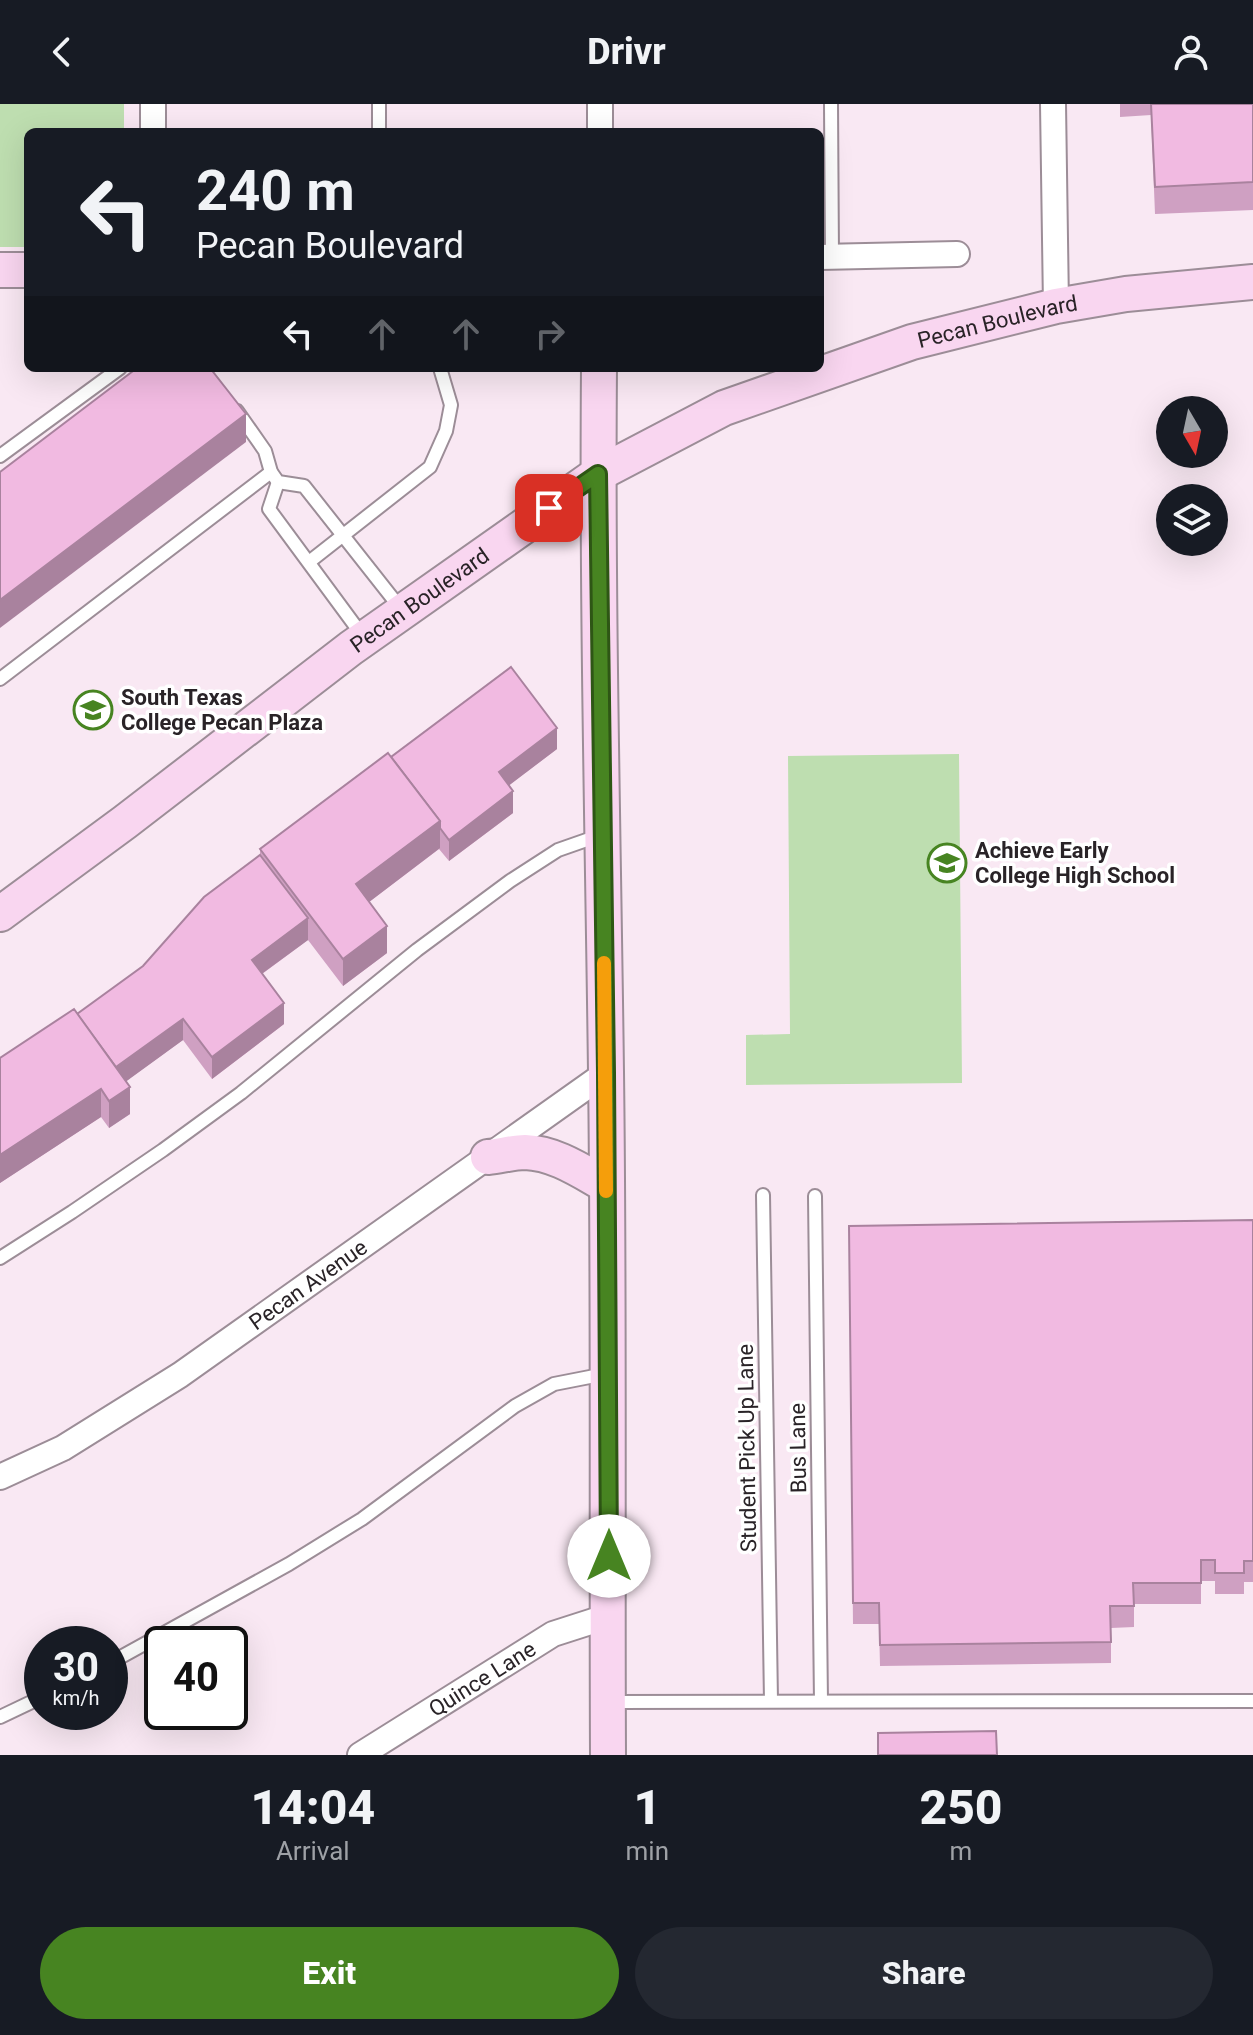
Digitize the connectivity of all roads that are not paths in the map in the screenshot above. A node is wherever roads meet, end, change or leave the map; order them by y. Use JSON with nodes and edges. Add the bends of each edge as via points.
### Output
{"nodes":[{"id":1,"x":153,"y":104,"type":"edge"},
{"id":2,"x":379,"y":104,"type":"edge"},
{"id":3,"x":600,"y":104,"type":"edge"},
{"id":4,"x":831,"y":104,"type":"edge"},
{"id":5,"x":1053,"y":104,"type":"edge"},
{"id":6,"x":153,"y":128,"type":"edge"},
{"id":7,"x":379,"y":128,"type":"edge"},
{"id":8,"x":600,"y":128,"type":"edge"},
{"id":9,"x":957,"y":254,"type":"dead end"},
{"id":10,"x":826,"y":257,"type":"edge"},
{"id":11,"x":0,"y":270,"type":"edge"},
{"id":12,"x":24,"y":270,"type":"edge"},
{"id":13,"x":1253,"y":282,"type":"edge"},
{"id":14,"x":1056,"y":306,"type":"junction"},
{"id":15,"x":115,"y":372,"type":"edge"},
{"id":16,"x":441,"y":372,"type":"edge"},
{"id":17,"x":599,"y":372,"type":"edge"},
{"id":18,"x":232,"y":404,"type":"edge"},
{"id":19,"x":0,"y":456,"type":"edge"},
{"id":20,"x":598,"y":474,"type":"junction"},
{"id":21,"x":275,"y":477,"type":"junction"},
{"id":22,"x":343,"y":535,"type":"junction"},
{"id":23,"x":309,"y":562,"type":"junction"},
{"id":24,"x":403,"y":611,"type":"junction"},
{"id":25,"x":365,"y":639,"type":"junction"},
{"id":26,"x":0,"y":679,"type":"edge"},
{"id":27,"x":601,"y":834,"type":"junction"},
{"id":28,"x":0,"y":914,"type":"edge"},
{"id":29,"x":606,"y":1073,"type":"junction"},
{"id":30,"x":488,"y":1157,"type":"junction"},
{"id":31,"x":606,"y":1185,"type":"junction"},
{"id":32,"x":763,"y":1195,"type":"dead end"},
{"id":33,"x":815,"y":1196,"type":"dead end"},
{"id":34,"x":0,"y":1258,"type":"edge"},
{"id":35,"x":608,"y":1373,"type":"junction"},
{"id":36,"x":0,"y":1477,"type":"edge"},
{"id":37,"x":609,"y":1616,"type":"junction"},
{"id":38,"x":128,"y":1653,"type":"edge"},
{"id":39,"x":771,"y":1701,"type":"junction"},
{"id":40,"x":821,"y":1701,"type":"junction"},
{"id":41,"x":1253,"y":1701,"type":"edge"},
{"id":42,"x":608,"y":1702,"type":"junction"},
{"id":43,"x":24,"y":1706,"type":"edge"},
{"id":44,"x":0,"y":1717,"type":"edge"},
{"id":45,"x":360,"y":1755,"type":"edge"},
{"id":46,"x":608,"y":1755,"type":"edge"}],
"edges":[{"from":1,"to":6,"type":"street"},
{"from":2,"to":7,"type":"lane"},
{"from":3,"to":8,"type":"street"},
{"from":4,"to":10,"type":"lane"},
{"from":5,"to":14,"type":"street"},
{"from":9,"to":10,"type":"street"},
{"from":11,"to":12,"type":"street"},
{"from":13,"to":14,"type":"street","name":"Pecan Boulevard"},
{"from":14,"to":20,"type":"street","name":"Pecan Boulevard","via":[[912,342],[724,408]]},
{"from":15,"to":19,"type":"lane"},
{"from":16,"to":22,"type":"lane","via":[[451,405],[430,467]]},
{"from":17,"to":20,"type":"street"},
{"from":18,"to":21,"type":"lane","via":[[265,451]]},
{"from":20,"to":24,"type":"street","name":"Pecan Boulevard"},
{"from":20,"to":27,"type":"street"},
{"from":21,"to":22,"type":"lane","via":[[304,486]]},
{"from":21,"to":23,"type":"lane","via":[[269,509]]},
{"from":21,"to":26,"type":"lane"},
{"from":22,"to":23,"type":"lane"},
{"from":22,"to":24,"type":"lane"},
{"from":23,"to":25,"type":"lane"},
{"from":24,"to":25,"type":"street","name":"Pecan Boulevard"},
{"from":25,"to":28,"type":"street","name":"Pecan Boulevard"},
{"from":27,"to":29,"type":"street"},
{"from":27,"to":34,"type":"lane","via":[[558,850],[510,881],[241,1093]]},
{"from":29,"to":30,"type":"street","name":"Pecan Avenue"},
{"from":29,"to":31,"type":"street"},
{"from":30,"to":31,"type":"street","via":[[543,1155]]},
{"from":30,"to":36,"type":"street","name":"Pecan Avenue","via":[[180,1375],[63,1448]]},
{"from":31,"to":35,"type":"street"},
{"from":32,"to":39,"type":"lane","name":"Student Pick Up Lane"},
{"from":33,"to":40,"type":"lane","name":"Bus Lane"},
{"from":35,"to":37,"type":"street"},
{"from":35,"to":38,"type":"lane","via":[[554,1384],[515,1406],[362,1519]]},
{"from":37,"to":42,"type":"street"},
{"from":37,"to":45,"type":"street","name":"Quince Lane","via":[[553,1634]]},
{"from":39,"to":40,"type":"lane"},
{"from":39,"to":42,"type":"lane"},
{"from":40,"to":41,"type":"lane"},
{"from":42,"to":46,"type":"street"},
{"from":43,"to":44,"type":"lane"}]}
